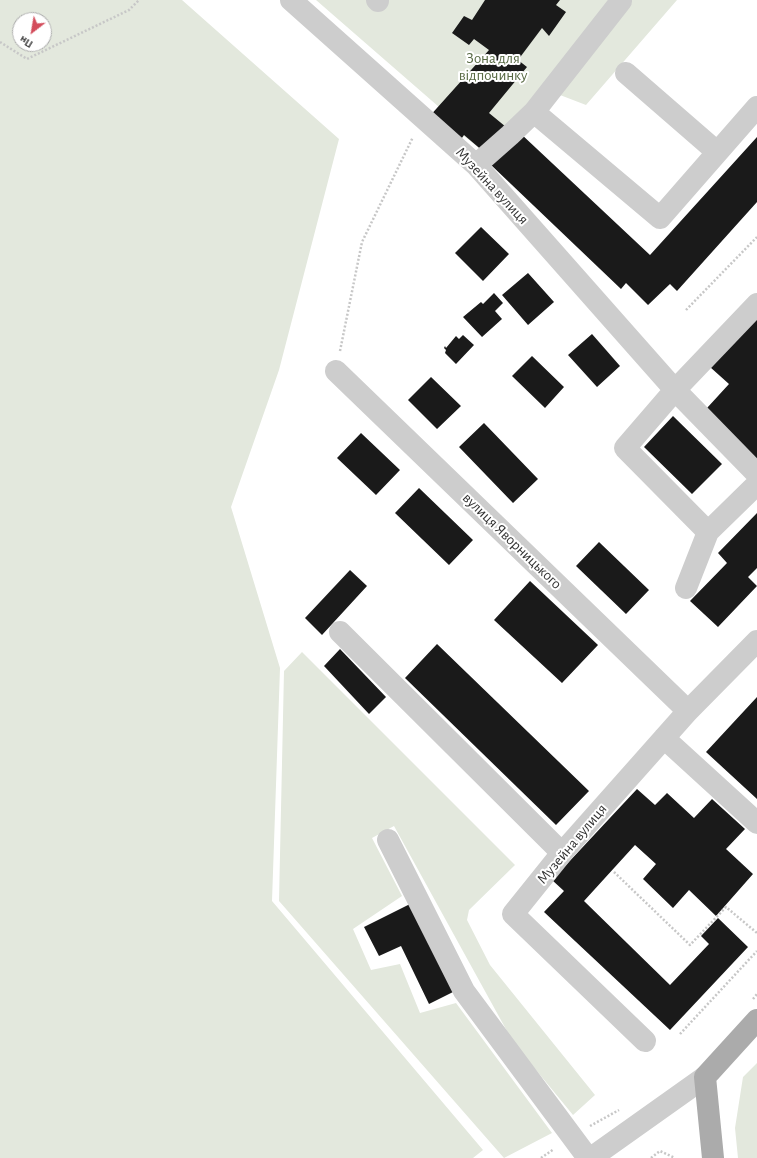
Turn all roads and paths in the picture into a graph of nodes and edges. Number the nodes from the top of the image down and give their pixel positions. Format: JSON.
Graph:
{"nodes":[{"id":1,"x":140,"y":0,"type":"edge"},
{"id":2,"x":291,"y":0,"type":"edge"},
{"id":3,"x":621,"y":1,"type":"dead end"},
{"id":4,"x":0,"y":42,"type":"edge"},
{"id":5,"x":626,"y":73,"type":"dead end"},
{"id":6,"x":757,"y":106,"type":"edge"},
{"id":7,"x":534,"y":112,"type":"junction"},
{"id":8,"x":423,"y":117,"type":"junction"},
{"id":9,"x":717,"y":152,"type":"junction"},
{"id":10,"x":476,"y":165,"type":"junction"},
{"id":11,"x":757,"y":238,"type":"edge"},
{"id":12,"x":757,"y":304,"type":"edge"},
{"id":13,"x":686,"y":310,"type":"dead end"},
{"id":14,"x":336,"y":371,"type":"joint"},
{"id":15,"x":675,"y":390,"type":"junction"},
{"id":16,"x":757,"y":474,"type":"edge"},
{"id":17,"x":757,"y":484,"type":"edge"},
{"id":18,"x":708,"y":532,"type":"junction"},
{"id":19,"x":686,"y":588,"type":"dead end"},
{"id":20,"x":340,"y":632,"type":"dead end"},
{"id":21,"x":757,"y":642,"type":"edge"},
{"id":22,"x":688,"y":711,"type":"junction"},
{"id":23,"x":664,"y":738,"type":"junction"},
{"id":24,"x":757,"y":823,"type":"edge"},
{"id":25,"x":388,"y":840,"type":"dead end"},
{"id":26,"x":562,"y":853,"type":"junction"},
{"id":27,"x":614,"y":872,"type":"dead end"},
{"id":28,"x":757,"y":933,"type":"edge"},
{"id":29,"x":757,"y":951,"type":"edge"},
{"id":30,"x":757,"y":1020,"type":"edge"},
{"id":31,"x":680,"y":1034,"type":"dead end"},
{"id":32,"x":645,"y":1041,"type":"dead end"},
{"id":33,"x":705,"y":1077,"type":"junction"},
{"id":34,"x":590,"y":1158,"type":"edge"},
{"id":35,"x":651,"y":1158,"type":"edge"},
{"id":36,"x":675,"y":1158,"type":"edge"},
{"id":37,"x":713,"y":1158,"type":"edge"}],
"edges":[{"from":1,"to":4,"type":"path"},
{"from":2,"to":8,"type":"street","name":"Музейна вулиця"},
{"from":3,"to":7,"type":"street"},
{"from":5,"to":9,"type":"street"},
{"from":6,"to":9,"type":"street"},
{"from":7,"to":9,"type":"street"},
{"from":7,"to":10,"type":"street"},
{"from":8,"to":10,"type":"street","name":"Музейна вулиця"},
{"from":8,"to":14,"type":"path"},
{"from":10,"to":15,"type":"street","name":"Музейна вулиця"},
{"from":11,"to":13,"type":"path"},
{"from":12,"to":15,"type":"street"},
{"from":14,"to":22,"type":"street","name":"вулиця Яворницького"},
{"from":15,"to":16,"type":"street","name":"Музейна вулиця"},
{"from":15,"to":18,"type":"street"},
{"from":17,"to":18,"type":"street"},
{"from":18,"to":19,"type":"street"},
{"from":20,"to":26,"type":"street"},
{"from":21,"to":22,"type":"street","name":"Музейна вулиця"},
{"from":22,"to":23,"type":"street","name":"Музейна вулиця"},
{"from":23,"to":24,"type":"street"},
{"from":23,"to":26,"type":"street","name":"Музейна вулиця"},
{"from":25,"to":34,"type":"street"},
{"from":26,"to":32,"type":"street","name":"Музейна вулиця"},
{"from":27,"to":28,"type":"path"},
{"from":29,"to":31,"type":"path"},
{"from":30,"to":33,"type":"main road"},
{"from":33,"to":34,"type":"street"},
{"from":33,"to":37,"type":"main road"},
{"from":35,"to":36,"type":"path"}]}
